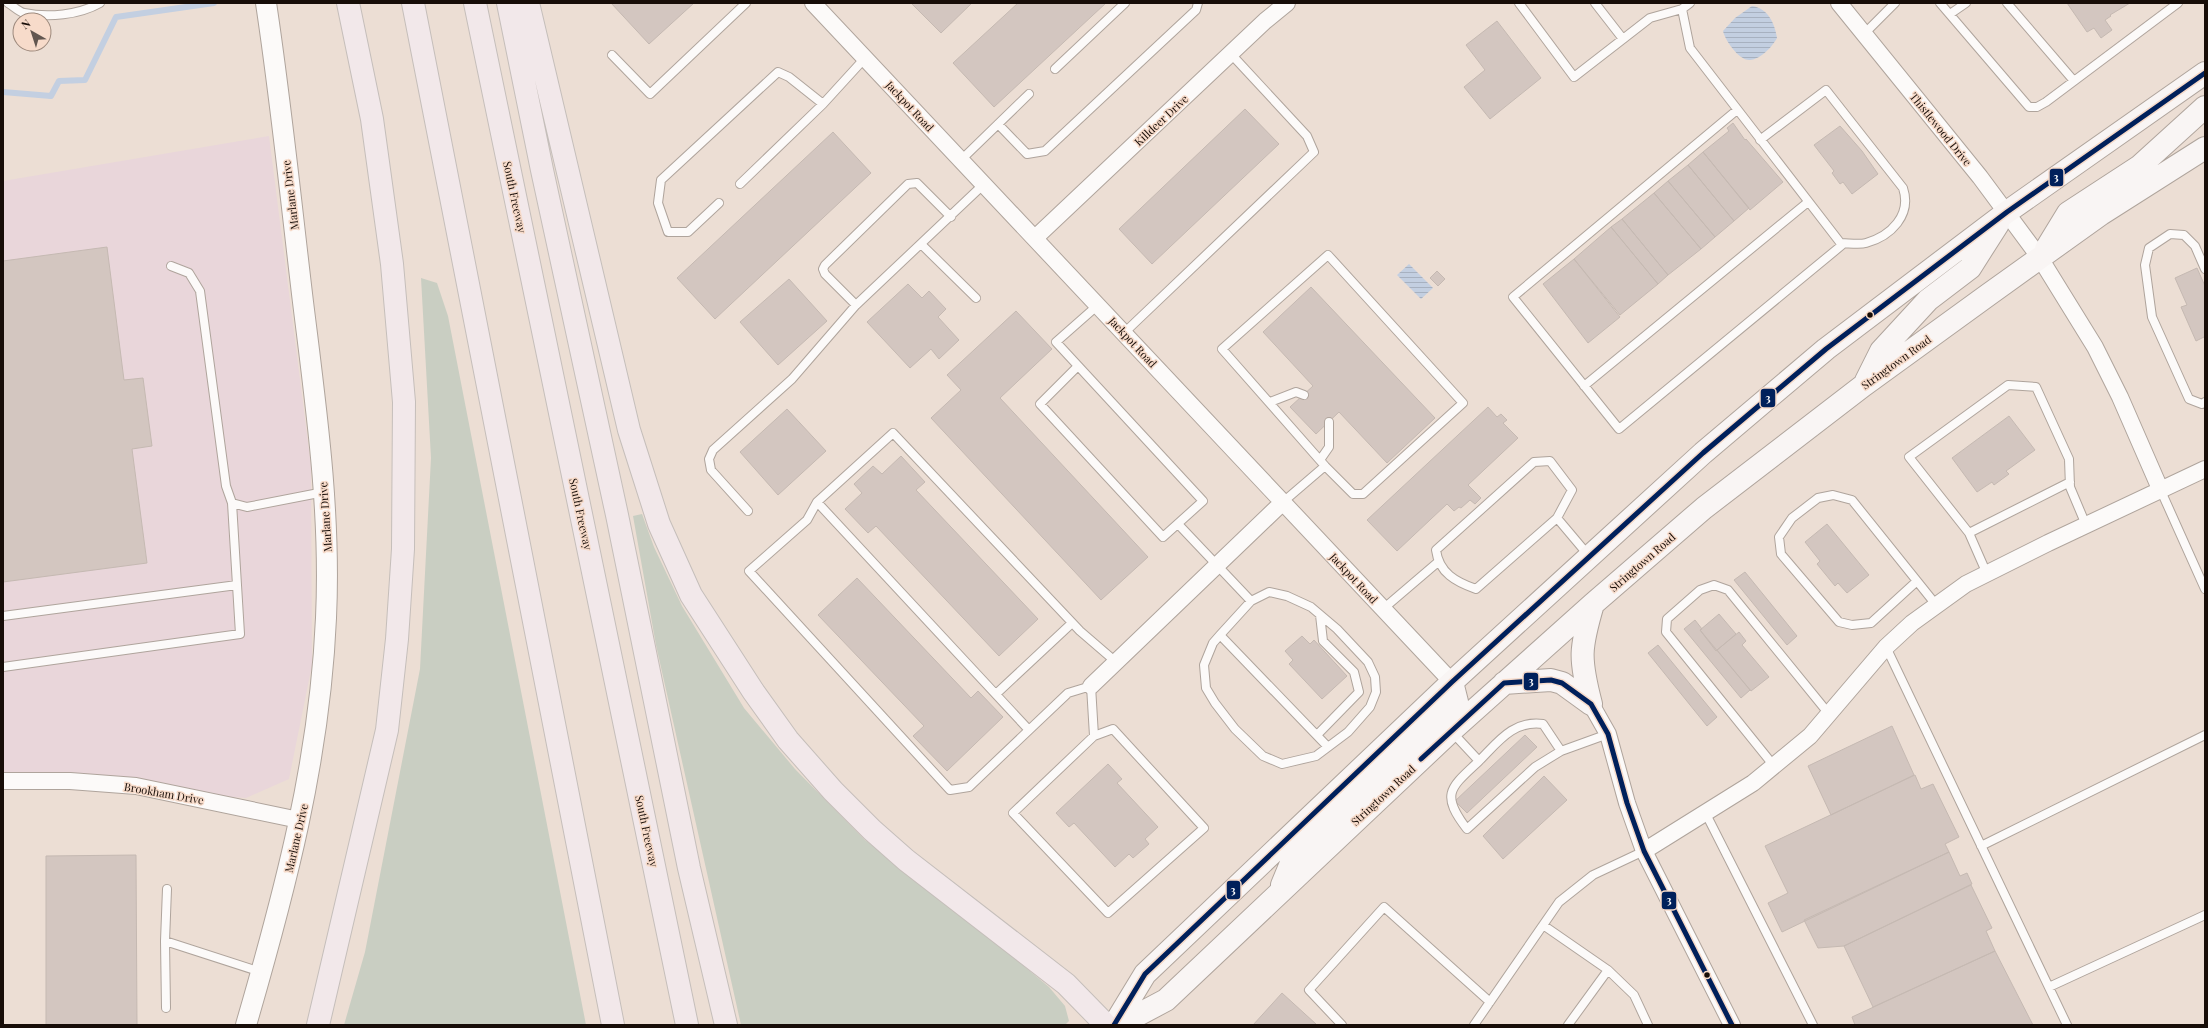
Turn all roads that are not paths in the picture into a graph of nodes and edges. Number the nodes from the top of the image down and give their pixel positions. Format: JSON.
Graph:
{"nodes":[{"id":1,"x":8,"y":3,"type":"edge"},
{"id":2,"x":100,"y":3,"type":"edge"},
{"id":3,"x":266,"y":3,"type":"edge"},
{"id":4,"x":348,"y":3,"type":"edge"},
{"id":5,"x":363,"y":3,"type":"edge"},
{"id":6,"x":413,"y":3,"type":"edge"},
{"id":7,"x":475,"y":3,"type":"edge"},
{"id":8,"x":508,"y":3,"type":"edge"},
{"id":9,"x":528,"y":3,"type":"edge"},
{"id":10,"x":746,"y":3,"type":"edge"},
{"id":11,"x":813,"y":3,"type":"edge"},
{"id":12,"x":1125,"y":3,"type":"edge"},
{"id":13,"x":1198,"y":3,"type":"edge"},
{"id":14,"x":1287,"y":3,"type":"edge"},
{"id":15,"x":1519,"y":3,"type":"edge"},
{"id":16,"x":1595,"y":3,"type":"edge"},
{"id":17,"x":1690,"y":3,"type":"edge"},
{"id":18,"x":1839,"y":3,"type":"edge"},
{"id":19,"x":1895,"y":3,"type":"edge"},
{"id":20,"x":1940,"y":3,"type":"edge"},
{"id":21,"x":1966,"y":3,"type":"edge"},
{"id":22,"x":2008,"y":3,"type":"edge"},
{"id":23,"x":2178,"y":3,"type":"edge"},
{"id":24,"x":1682,"y":9,"type":"junction"},
{"id":25,"x":1950,"y":14,"type":"junction"},
{"id":26,"x":1865,"y":33,"type":"junction"},
{"id":27,"x":1623,"y":40,"type":"junction"},
{"id":28,"x":1231,"y":54,"type":"junction"},
{"id":29,"x":612,"y":55,"type":"dead end"},
{"id":30,"x":864,"y":58,"type":"junction"},
{"id":31,"x":1054,"y":69,"type":"dead end"},
{"id":32,"x":2205,"y":73,"type":"edge"},
{"id":33,"x":2074,"y":81,"type":"junction"},
{"id":34,"x":1029,"y":94,"type":"dead end"},
{"id":35,"x":823,"y":104,"type":"junction"},
{"id":36,"x":2205,"y":107,"type":"edge"},
{"id":37,"x":1737,"y":110,"type":"junction"},
{"id":38,"x":372,"y":118,"type":"junction"},
{"id":39,"x":998,"y":124,"type":"junction"},
{"id":40,"x":1760,"y":140,"type":"junction"},
{"id":41,"x":2205,"y":148,"type":"edge"},
{"id":42,"x":961,"y":160,"type":"junction"},
{"id":43,"x":740,"y":184,"type":"dead end"},
{"id":44,"x":984,"y":184,"type":"junction"},
{"id":45,"x":1808,"y":202,"type":"junction"},
{"id":46,"x":719,"y":203,"type":"dead end"},
{"id":47,"x":2007,"y":212,"type":"junction"},
{"id":48,"x":951,"y":217,"type":"junction"},
{"id":49,"x":1035,"y":238,"type":"junction"},
{"id":50,"x":1841,"y":243,"type":"junction"},
{"id":51,"x":922,"y":244,"type":"junction"},
{"id":52,"x":2040,"y":258,"type":"junction"},
{"id":53,"x":171,"y":266,"type":"dead end"},
{"id":54,"x":2205,"y":269,"type":"edge"},
{"id":55,"x":976,"y":298,"type":"dead end"},
{"id":56,"x":856,"y":305,"type":"junction"},
{"id":57,"x":1098,"y":305,"type":"junction"},
{"id":58,"x":1124,"y":332,"type":"junction"},
{"id":59,"x":1078,"y":366,"type":"junction"},
{"id":60,"x":1864,"y":385,"type":"junction"},
{"id":61,"x":1584,"y":386,"type":"junction"},
{"id":62,"x":1304,"y":395,"type":"dead end"},
{"id":63,"x":1270,"y":402,"type":"junction"},
{"id":64,"x":2205,"y":402,"type":"edge"},
{"id":65,"x":1329,"y":422,"type":"dead end"},
{"id":66,"x":1323,"y":463,"type":"junction"},
{"id":67,"x":2205,"y":470,"type":"edge"},
{"id":68,"x":2070,"y":482,"type":"junction"},
{"id":69,"x":2161,"y":491,"type":"junction"},
{"id":70,"x":324,"y":492,"type":"junction"},
{"id":71,"x":817,"y":502,"type":"junction"},
{"id":72,"x":1283,"y":502,"type":"junction"},
{"id":73,"x":232,"y":503,"type":"junction"},
{"id":74,"x":748,"y":511,"type":"dead end"},
{"id":75,"x":1557,"y":518,"type":"junction"},
{"id":76,"x":1178,"y":524,"type":"junction"},
{"id":77,"x":2086,"y":525,"type":"junction"},
{"id":78,"x":1969,"y":533,"type":"junction"},
{"id":79,"x":1589,"y":557,"type":"junction"},
{"id":80,"x":1438,"y":562,"type":"junction"},
{"id":81,"x":1217,"y":565,"type":"junction"},
{"id":82,"x":1987,"y":574,"type":"junction"},
{"id":83,"x":1917,"y":581,"type":"junction"},
{"id":84,"x":237,"y":585,"type":"junction"},
{"id":85,"x":2205,"y":589,"type":"edge"},
{"id":86,"x":1251,"y":601,"type":"junction"},
{"id":87,"x":1593,"y":604,"type":"junction"},
{"id":88,"x":1937,"y":606,"type":"junction"},
{"id":89,"x":1383,"y":609,"type":"junction"},
{"id":90,"x":1320,"y":615,"type":"junction"},
{"id":91,"x":3,"y":616,"type":"edge"},
{"id":92,"x":1072,"y":623,"type":"junction"},
{"id":93,"x":1220,"y":635,"type":"junction"},
{"id":94,"x":1886,"y":647,"type":"junction"},
{"id":95,"x":1116,"y":662,"type":"junction"},
{"id":96,"x":3,"y":667,"type":"edge"},
{"id":97,"x":1452,"y":682,"type":"junction"},
{"id":98,"x":1504,"y":683,"type":"junction"},
{"id":99,"x":1091,"y":686,"type":"junction"},
{"id":100,"x":996,"y":694,"type":"junction"},
{"id":101,"x":1591,"y":704,"type":"junction"},
{"id":102,"x":1829,"y":714,"type":"junction"},
{"id":103,"x":1028,"y":729,"type":"junction"},
{"id":104,"x":1451,"y":731,"type":"junction"},
{"id":105,"x":1608,"y":734,"type":"junction"},
{"id":106,"x":1317,"y":735,"type":"junction"},
{"id":107,"x":2205,"y":735,"type":"edge"},
{"id":108,"x":1094,"y":736,"type":"junction"},
{"id":109,"x":1328,"y":747,"type":"junction"},
{"id":110,"x":1561,"y":751,"type":"junction"},
{"id":111,"x":1479,"y":760,"type":"junction"},
{"id":112,"x":1774,"y":766,"type":"junction"},
{"id":113,"x":3,"y":781,"type":"edge"},
{"id":114,"x":1706,"y":814,"type":"junction"},
{"id":115,"x":299,"y":820,"type":"junction"},
{"id":116,"x":1981,"y":846,"type":"junction"},
{"id":117,"x":1644,"y":851,"type":"junction"},
{"id":118,"x":167,"y":888,"type":"dead end"},
{"id":119,"x":1279,"y":893,"type":"junction"},
{"id":120,"x":2205,"y":915,"type":"edge"},
{"id":121,"x":1543,"y":925,"type":"junction"},
{"id":122,"x":166,"y":942,"type":"junction"},
{"id":123,"x":1608,"y":970,"type":"junction"},
{"id":124,"x":261,"y":972,"type":"junction"},
{"id":125,"x":2049,"y":987,"type":"junction"},
{"id":126,"x":1490,"y":1002,"type":"junction"},
{"id":127,"x":166,"y":1008,"type":"dead end"},
{"id":128,"x":246,"y":1025,"type":"edge"},
{"id":129,"x":318,"y":1025,"type":"edge"},
{"id":130,"x":613,"y":1025,"type":"edge"},
{"id":131,"x":687,"y":1025,"type":"edge"},
{"id":132,"x":726,"y":1025,"type":"edge"},
{"id":133,"x":1106,"y":1025,"type":"edge"},
{"id":134,"x":1114,"y":1025,"type":"edge"},
{"id":135,"x":1119,"y":1025,"type":"edge"},
{"id":136,"x":1342,"y":1025,"type":"edge"},
{"id":137,"x":1474,"y":1025,"type":"edge"},
{"id":138,"x":1568,"y":1025,"type":"edge"},
{"id":139,"x":1648,"y":1025,"type":"edge"},
{"id":140,"x":1732,"y":1025,"type":"edge"},
{"id":141,"x":1812,"y":1025,"type":"edge"},
{"id":142,"x":2067,"y":1025,"type":"edge"}],
"edges":[{"from":1,"to":2,"type":"lane"},
{"from":3,"to":70,"type":"street","name":"Marlane Drive"},
{"from":4,"to":38,"type":"highway"},
{"from":5,"to":38,"type":"highway"},
{"from":6,"to":130,"type":"highway"},
{"from":7,"to":131,"type":"highway","name":"South Freeway"},
{"from":8,"to":132,"type":"highway"},
{"from":9,"to":133,"type":"highway"},
{"from":10,"to":29,"type":"lane"},
{"from":11,"to":30,"type":"street","name":"Jackpot Road"},
{"from":12,"to":31,"type":"lane"},
{"from":13,"to":39,"type":"lane"},
{"from":14,"to":28,"type":"street","name":"Killdeer Drive"},
{"from":15,"to":27,"type":"lane"},
{"from":16,"to":27,"type":"lane"},
{"from":17,"to":24,"type":"lane"},
{"from":18,"to":26,"type":"street","name":"Thistlewood Drive"},
{"from":19,"to":26,"type":"lane"},
{"from":20,"to":25,"type":"lane"},
{"from":21,"to":25,"type":"lane"},
{"from":22,"to":33,"type":"lane"},
{"from":23,"to":33,"type":"lane"},
{"from":24,"to":27,"type":"lane"},
{"from":24,"to":37,"type":"lane"},
{"from":25,"to":33,"type":"lane"},
{"from":26,"to":47,"type":"street","name":"Thistlewood Drive"},
{"from":28,"to":49,"type":"street","name":"Killdeer Drive"},
{"from":28,"to":58,"type":"lane"},
{"from":30,"to":35,"type":"lane"},
{"from":30,"to":42,"type":"street","name":"Jackpot Road"},
{"from":32,"to":47,"type":"main road"},
{"from":34,"to":39,"type":"lane"},
{"from":35,"to":43,"type":"lane"},
{"from":35,"to":46,"type":"lane"},
{"from":36,"to":52,"type":"main road"},
{"from":37,"to":40,"type":"lane"},
{"from":37,"to":61,"type":"lane"},
{"from":38,"to":129,"type":"highway"},
{"from":39,"to":42,"type":"lane"},
{"from":40,"to":45,"type":"lane"},
{"from":40,"to":50,"type":"lane"},
{"from":41,"to":52,"type":"main road","name":"Stringtown Road"},
{"from":42,"to":44,"type":"street","name":"Jackpot Road"},
{"from":44,"to":48,"type":"lane"},
{"from":44,"to":49,"type":"street","name":"Jackpot Road"},
{"from":45,"to":50,"type":"lane"},
{"from":45,"to":61,"type":"lane"},
{"from":47,"to":52,"type":"street","name":"Thistlewood Drive"},
{"from":47,"to":60,"type":"main road"},
{"from":47,"to":79,"type":"main road"},
{"from":48,"to":51,"type":"lane"},
{"from":48,"to":56,"type":"lane"},
{"from":49,"to":57,"type":"street","name":"Jackpot Road"},
{"from":50,"to":61,"type":"lane"},
{"from":51,"to":55,"type":"lane"},
{"from":51,"to":56,"type":"lane"},
{"from":52,"to":60,"type":"main road","name":"Stringtown Road"},
{"from":52,"to":69,"type":"street","name":"Thistlewood Drive"},
{"from":53,"to":73,"type":"lane"},
{"from":54,"to":64,"type":"lane"},
{"from":56,"to":74,"type":"lane"},
{"from":57,"to":58,"type":"street","name":"Jackpot Road"},
{"from":57,"to":59,"type":"lane"},
{"from":58,"to":72,"type":"street","name":"Jackpot Road"},
{"from":59,"to":76,"type":"lane"},
{"from":59,"to":76,"type":"lane"},
{"from":60,"to":87,"type":"main road","name":"Stringtown Road"},
{"from":62,"to":63,"type":"lane"},
{"from":63,"to":66,"type":"lane"},
{"from":63,"to":66,"type":"lane"},
{"from":65,"to":66,"type":"lane"},
{"from":66,"to":72,"type":"lane"},
{"from":67,"to":69,"type":"street"},
{"from":68,"to":77,"type":"lane"},
{"from":68,"to":78,"type":"lane"},
{"from":68,"to":78,"type":"lane"},
{"from":69,"to":77,"type":"street"},
{"from":69,"to":85,"type":"lane"},
{"from":70,"to":73,"type":"lane"},
{"from":70,"to":115,"type":"street","name":"Marlane Drive"},
{"from":71,"to":92,"type":"lane"},
{"from":71,"to":100,"type":"lane"},
{"from":71,"to":103,"type":"lane"},
{"from":72,"to":81,"type":"street"},
{"from":72,"to":89,"type":"street","name":"Jackpot Road"},
{"from":73,"to":84,"type":"lane"},
{"from":75,"to":79,"type":"lane"},
{"from":75,"to":80,"type":"lane"},
{"from":75,"to":80,"type":"lane"},
{"from":76,"to":81,"type":"lane"},
{"from":77,"to":82,"type":"street"},
{"from":78,"to":82,"type":"lane"},
{"from":79,"to":97,"type":"main road"},
{"from":80,"to":89,"type":"lane"},
{"from":81,"to":86,"type":"lane"},
{"from":81,"to":95,"type":"street"},
{"from":82,"to":88,"type":"street"},
{"from":83,"to":83,"type":"lane"},
{"from":83,"to":88,"type":"lane"},
{"from":84,"to":91,"type":"lane"},
{"from":84,"to":96,"type":"lane"},
{"from":86,"to":90,"type":"lane"},
{"from":86,"to":93,"type":"lane"},
{"from":87,"to":98,"type":"main road","name":"Stringtown Road"},
{"from":87,"to":101,"type":"main road"},
{"from":88,"to":94,"type":"street"},
{"from":89,"to":97,"type":"street","name":"Jackpot Road"},
{"from":90,"to":106,"type":"lane"},
{"from":90,"to":109,"type":"lane"},
{"from":92,"to":95,"type":"lane"},
{"from":92,"to":100,"type":"lane"},
{"from":93,"to":106,"type":"lane"},
{"from":93,"to":109,"type":"lane"},
{"from":94,"to":102,"type":"street"},
{"from":94,"to":116,"type":"lane"},
{"from":95,"to":99,"type":"street"},
{"from":97,"to":119,"type":"main road"},
{"from":97,"to":134,"type":"main road"},
{"from":98,"to":101,"type":"main road"},
{"from":98,"to":104,"type":"main road","name":"Stringtown Road"},
{"from":99,"to":103,"type":"lane"},
{"from":99,"to":108,"type":"lane"},
{"from":100,"to":103,"type":"lane"},
{"from":101,"to":105,"type":"street"},
{"from":102,"to":112,"type":"street"},
{"from":102,"to":112,"type":"lane"},
{"from":104,"to":111,"type":"lane"},
{"from":104,"to":119,"type":"main road","name":"Stringtown Road"},
{"from":105,"to":110,"type":"lane"},
{"from":105,"to":117,"type":"street"},
{"from":106,"to":109,"type":"lane"},
{"from":107,"to":116,"type":"lane"},
{"from":108,"to":108,"type":"lane"},
{"from":110,"to":111,"type":"lane"},
{"from":110,"to":111,"type":"lane"},
{"from":112,"to":114,"type":"street"},
{"from":113,"to":115,"type":"street","name":"Brookham Drive"},
{"from":114,"to":117,"type":"street"},
{"from":114,"to":141,"type":"lane"},
{"from":115,"to":124,"type":"street","name":"Marlane Drive"},
{"from":116,"to":125,"type":"lane"},
{"from":117,"to":121,"type":"lane"},
{"from":117,"to":140,"type":"street"},
{"from":118,"to":122,"type":"lane"},
{"from":119,"to":135,"type":"main road","name":"Stringtown Road"},
{"from":120,"to":125,"type":"lane"},
{"from":121,"to":123,"type":"lane"},
{"from":121,"to":126,"type":"lane"},
{"from":122,"to":124,"type":"lane"},
{"from":122,"to":127,"type":"lane"},
{"from":123,"to":138,"type":"lane"},
{"from":123,"to":139,"type":"lane"},
{"from":124,"to":128,"type":"street","name":"Marlane Drive"},
{"from":125,"to":142,"type":"lane"},
{"from":126,"to":136,"type":"lane"},
{"from":126,"to":137,"type":"lane"}]}
